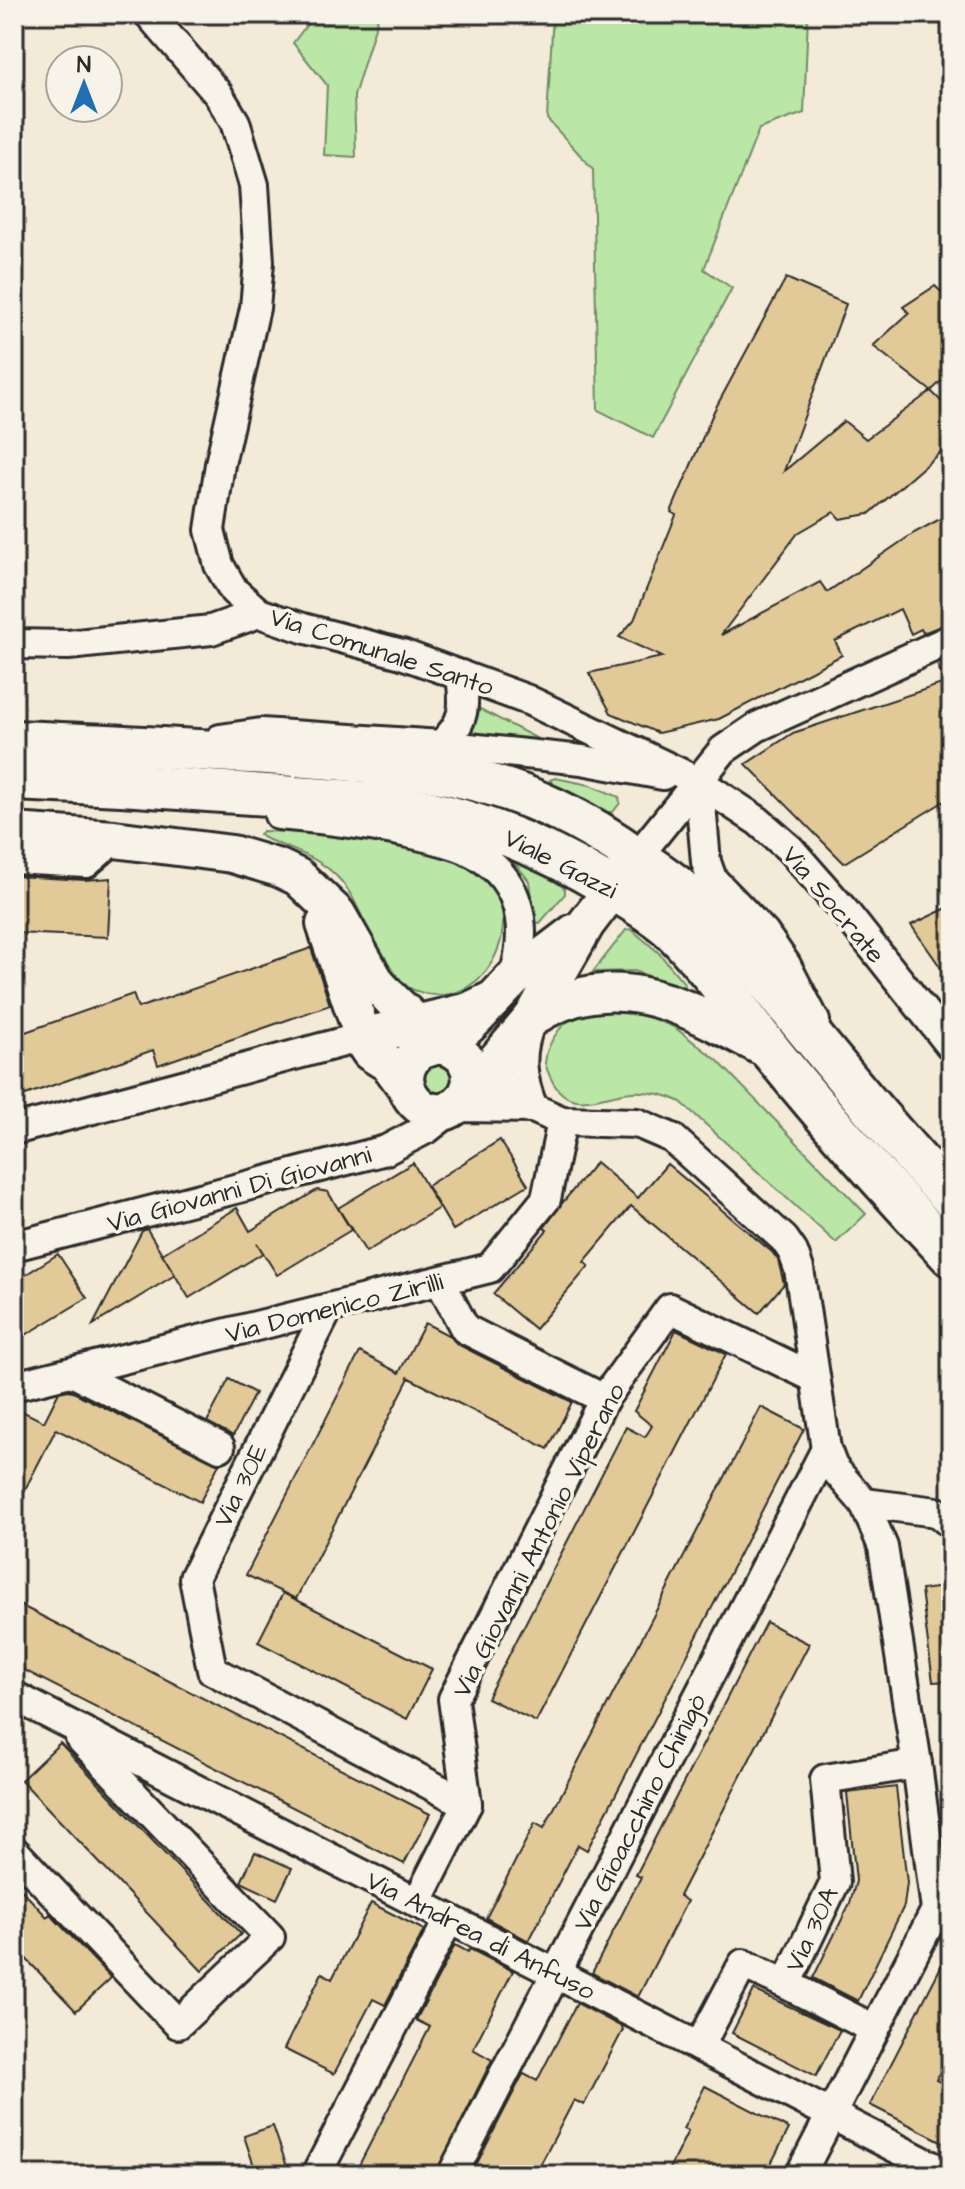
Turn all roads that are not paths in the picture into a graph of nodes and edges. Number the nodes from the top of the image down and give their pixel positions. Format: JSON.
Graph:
{"nodes":[{"id":1,"x":149,"y":14,"type":"edge"},
{"id":2,"x":259,"y":613,"type":"junction"},
{"id":3,"x":951,"y":639,"type":"edge"},
{"id":4,"x":14,"y":644,"type":"edge"},
{"id":5,"x":461,"y":675,"type":"junction"},
{"id":6,"x":14,"y":741,"type":"edge"},
{"id":7,"x":441,"y":745,"type":"junction"},
{"id":8,"x":165,"y":747,"type":"junction"},
{"id":9,"x":14,"y":780,"type":"edge"},
{"id":10,"x":699,"y":782,"type":"junction"},
{"id":11,"x":121,"y":785,"type":"junction"},
{"id":12,"x":14,"y":832,"type":"edge"},
{"id":13,"x":114,"y":839,"type":"junction"},
{"id":14,"x":637,"y":857,"type":"junction"},
{"id":15,"x":14,"y":859,"type":"edge"},
{"id":16,"x":312,"y":888,"type":"junction"},
{"id":17,"x":612,"y":889,"type":"junction"},
{"id":18,"x":586,"y":924,"type":"junction"},
{"id":19,"x":503,"y":989,"type":"junction"},
{"id":20,"x":533,"y":1017,"type":"junction"},
{"id":21,"x":362,"y":1037,"type":"junction"},
{"id":22,"x":951,"y":1046,"type":"edge"},
{"id":23,"x":772,"y":1052,"type":"junction"},
{"id":24,"x":454,"y":1067,"type":"junction"},
{"id":25,"x":840,"y":1070,"type":"junction"},
{"id":26,"x":406,"y":1087,"type":"junction"},
{"id":27,"x":533,"y":1108,"type":"junction"},
{"id":28,"x":562,"y":1121,"type":"junction"},
{"id":29,"x":14,"y":1130,"type":"edge"},
{"id":30,"x":951,"y":1197,"type":"edge"},
{"id":31,"x":14,"y":1246,"type":"edge"},
{"id":32,"x":951,"y":1256,"type":"edge"},
{"id":33,"x":440,"y":1281,"type":"junction"},
{"id":34,"x":328,"y":1309,"type":"junction"},
{"id":35,"x":72,"y":1372,"type":"junction"},
{"id":36,"x":815,"y":1378,"type":"junction"},
{"id":37,"x":14,"y":1386,"type":"edge"},
{"id":38,"x":604,"y":1399,"type":"junction"},
{"id":39,"x":220,"y":1447,"type":"dead end"},
{"id":40,"x":826,"y":1449,"type":"junction"},
{"id":41,"x":864,"y":1503,"type":"junction"},
{"id":42,"x":951,"y":1524,"type":"edge"},
{"id":43,"x":14,"y":1696,"type":"edge"},
{"id":44,"x":66,"y":1723,"type":"junction"},
{"id":45,"x":917,"y":1764,"type":"junction"},
{"id":46,"x":467,"y":1804,"type":"junction"},
{"id":47,"x":14,"y":1851,"type":"edge"},
{"id":48,"x":417,"y":1903,"type":"junction"},
{"id":49,"x":943,"y":1914,"type":"edge"},
{"id":50,"x":449,"y":1919,"type":"junction"},
{"id":51,"x":556,"y":1973,"type":"junction"},
{"id":52,"x":786,"y":1984,"type":"junction"},
{"id":53,"x":874,"y":2029,"type":"junction"},
{"id":54,"x":699,"y":2047,"type":"junction"},
{"id":55,"x":831,"y":2115,"type":"junction"},
{"id":56,"x":316,"y":2175,"type":"edge"},
{"id":57,"x":452,"y":2175,"type":"edge"},
{"id":58,"x":800,"y":2175,"type":"edge"},
{"id":59,"x":949,"y":2175,"type":"edge"}],
"edges":[{"from":1,"to":2,"type":"street","name":"Via Comunale Santo"},
{"from":2,"to":4,"type":"street"},
{"from":2,"to":5,"type":"street","name":"Via Comunale Santo"},
{"from":3,"to":10,"type":"street"},
{"from":5,"to":7,"type":"street"},
{"from":5,"to":10,"type":"street","name":"Via Comunale Santo"},
{"from":6,"to":8,"type":"main road","name":"Viale Gazzi"},
{"from":7,"to":8,"type":"street"},
{"from":7,"to":10,"type":"street"},
{"from":8,"to":14,"type":"main road","name":"Viale Gazzi"},
{"from":9,"to":11,"type":"main road","name":"Viale Gazzi"},
{"from":10,"to":14,"type":"street"},
{"from":10,"to":22,"type":"street","name":"Via Socrate"},
{"from":10,"to":25,"type":"street"},
{"from":11,"to":17,"type":"main road","name":"Viale Gazzi"},
{"from":11,"to":19,"type":"street"},
{"from":12,"to":13,"type":"street"},
{"from":13,"to":15,"type":"street"},
{"from":13,"to":16,"type":"street"},
{"from":14,"to":17,"type":"street"},
{"from":14,"to":25,"type":"main road","name":"Viale Gazzi"},
{"from":16,"to":21,"type":"street"},
{"from":16,"to":24,"type":"street"},
{"from":17,"to":18,"type":"street"},
{"from":17,"to":23,"type":"main road","name":"Viale Gazzi"},
{"from":18,"to":19,"type":"street"},
{"from":18,"to":20,"type":"street"},
{"from":19,"to":24,"type":"street"},
{"from":20,"to":23,"type":"street"},
{"from":20,"to":24,"type":"street"},
{"from":20,"to":27,"type":"street"},
{"from":21,"to":24,"type":"street"},
{"from":21,"to":26,"type":"street"},
{"from":21,"to":29,"type":"street"},
{"from":23,"to":32,"type":"main road","name":"Viale Gazzi"},
{"from":24,"to":26,"type":"street"},
{"from":24,"to":26,"type":"street"},
{"from":24,"to":27,"type":"street"},
{"from":24,"to":27,"type":"street"},
{"from":24,"to":31,"type":"street","name":"Via Giovanni Di Giovanni"},
{"from":25,"to":30,"type":"main road","name":"Viale Gazzi"},
{"from":27,"to":28,"type":"street"},
{"from":28,"to":33,"type":"street","name":"Via Domenico Zirilli"},
{"from":28,"to":36,"type":"street"},
{"from":33,"to":34,"type":"street","name":"Via Domenico Zirilli"},
{"from":33,"to":38,"type":"street"},
{"from":34,"to":35,"type":"street","name":"Via Domenico Zirilli"},
{"from":34,"to":46,"type":"street","name":"Via 30E"},
{"from":35,"to":37,"type":"street","name":"Via Domenico Zirilli"},
{"from":35,"to":39,"type":"street"},
{"from":36,"to":38,"type":"street","name":"Via Giovanni Antonio Viperano"},
{"from":36,"to":40,"type":"street"},
{"from":38,"to":46,"type":"street","name":"Via Giovanni Antonio Viperano"},
{"from":40,"to":41,"type":"street"},
{"from":40,"to":51,"type":"street","name":"Via Gioacchino Chinigò"},
{"from":41,"to":42,"type":"street"},
{"from":41,"to":45,"type":"street"},
{"from":43,"to":44,"type":"street","name":"Via Andrea di Anfuso"},
{"from":44,"to":47,"type":"street"},
{"from":44,"to":48,"type":"street","name":"Via Andrea di Anfuso"},
{"from":45,"to":49,"type":"street"},
{"from":45,"to":52,"type":"street","name":"Via 30A"},
{"from":46,"to":48,"type":"street"},
{"from":48,"to":50,"type":"street","name":"Via Andrea di Anfuso"},
{"from":49,"to":53,"type":"street"},
{"from":50,"to":51,"type":"street","name":"Via Andrea di Anfuso"},
{"from":50,"to":56,"type":"street"},
{"from":51,"to":54,"type":"street","name":"Via Andrea di Anfuso"},
{"from":51,"to":57,"type":"street","name":"Via Gioacchino Chinigò"},
{"from":52,"to":53,"type":"street"},
{"from":52,"to":54,"type":"street","name":"Via 30A"},
{"from":53,"to":55,"type":"street"},
{"from":54,"to":55,"type":"street","name":"Via Andrea di Anfuso"},
{"from":55,"to":58,"type":"street"},
{"from":55,"to":59,"type":"street","name":"Via Andrea di Anfuso"}]}
